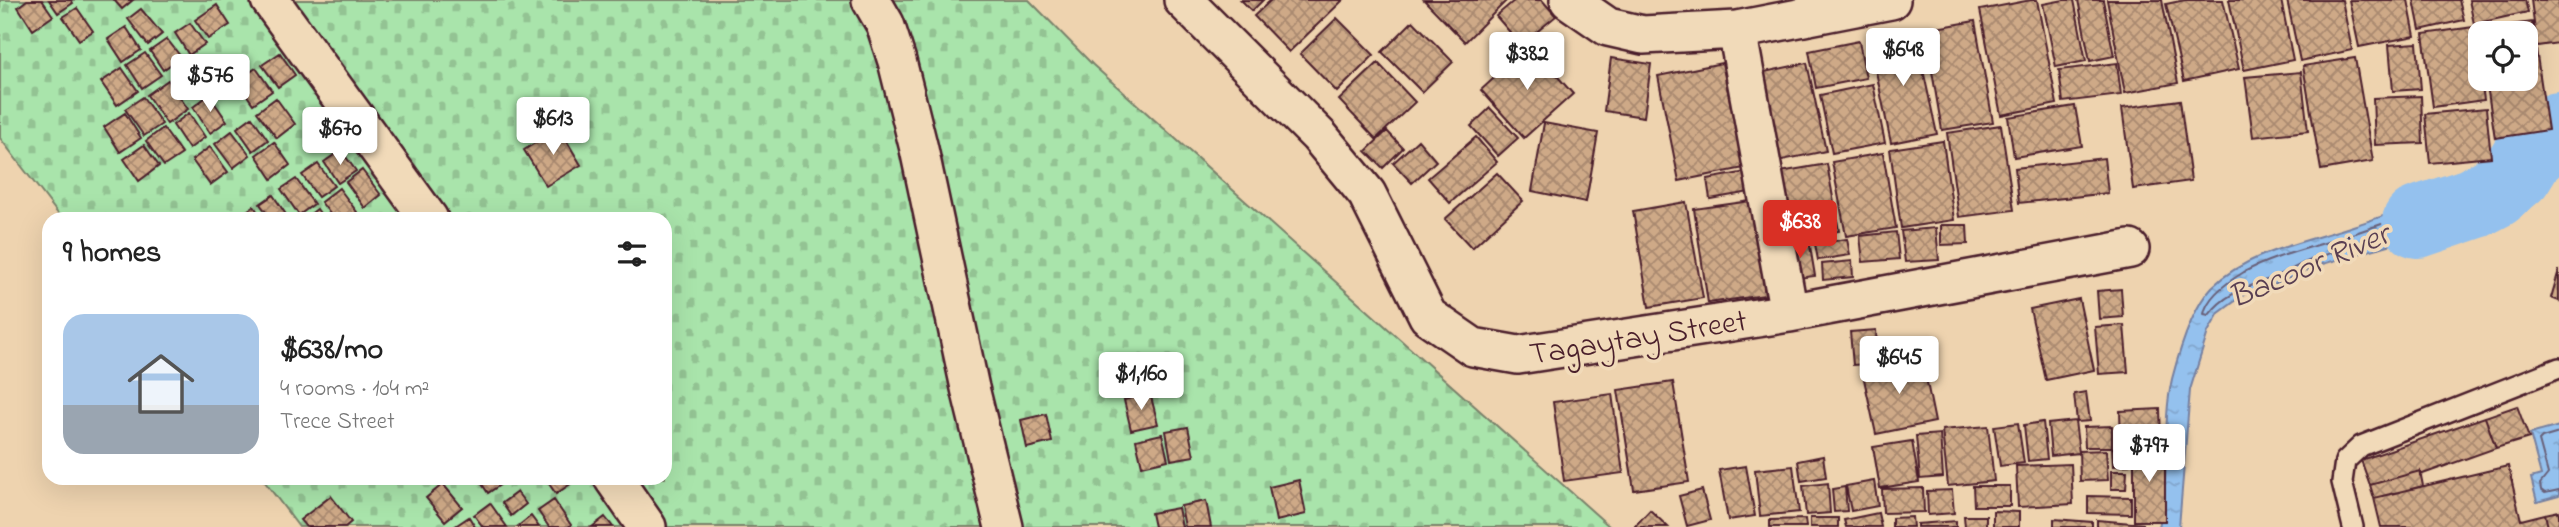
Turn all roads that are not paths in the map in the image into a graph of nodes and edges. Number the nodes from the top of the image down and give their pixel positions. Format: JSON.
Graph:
{"nodes":[{"id":1,"x":270,"y":0,"type":"edge"},
{"id":2,"x":871,"y":0,"type":"edge"},
{"id":3,"x":1183,"y":0,"type":"edge"},
{"id":4,"x":1569,"y":0,"type":"edge"},
{"id":5,"x":1891,"y":0,"type":"edge"},
{"id":6,"x":1737,"y":30,"type":"junction"},
{"id":7,"x":424,"y":212,"type":"edge"},
{"id":8,"x":2130,"y":249,"type":"dead end"},
{"id":9,"x":1789,"y":313,"type":"junction"},
{"id":10,"x":2559,"y":368,"type":"edge"},
{"id":11,"x":618,"y":485,"type":"edge"},
{"id":12,"x":647,"y":527,"type":"edge"},
{"id":13,"x":1004,"y":527,"type":"edge"},
{"id":14,"x":2353,"y":527,"type":"edge"}],
"edges":[{"from":1,"to":7,"type":"street"},
{"from":2,"to":13,"type":"street"},
{"from":3,"to":9,"type":"street","name":"Tagaytay Street"},
{"from":4,"to":6,"type":"street"},
{"from":5,"to":6,"type":"street"},
{"from":6,"to":9,"type":"street"},
{"from":8,"to":9,"type":"street","name":"Tagaytay Street"},
{"from":10,"to":14,"type":"lane"},
{"from":11,"to":12,"type":"street"}]}
